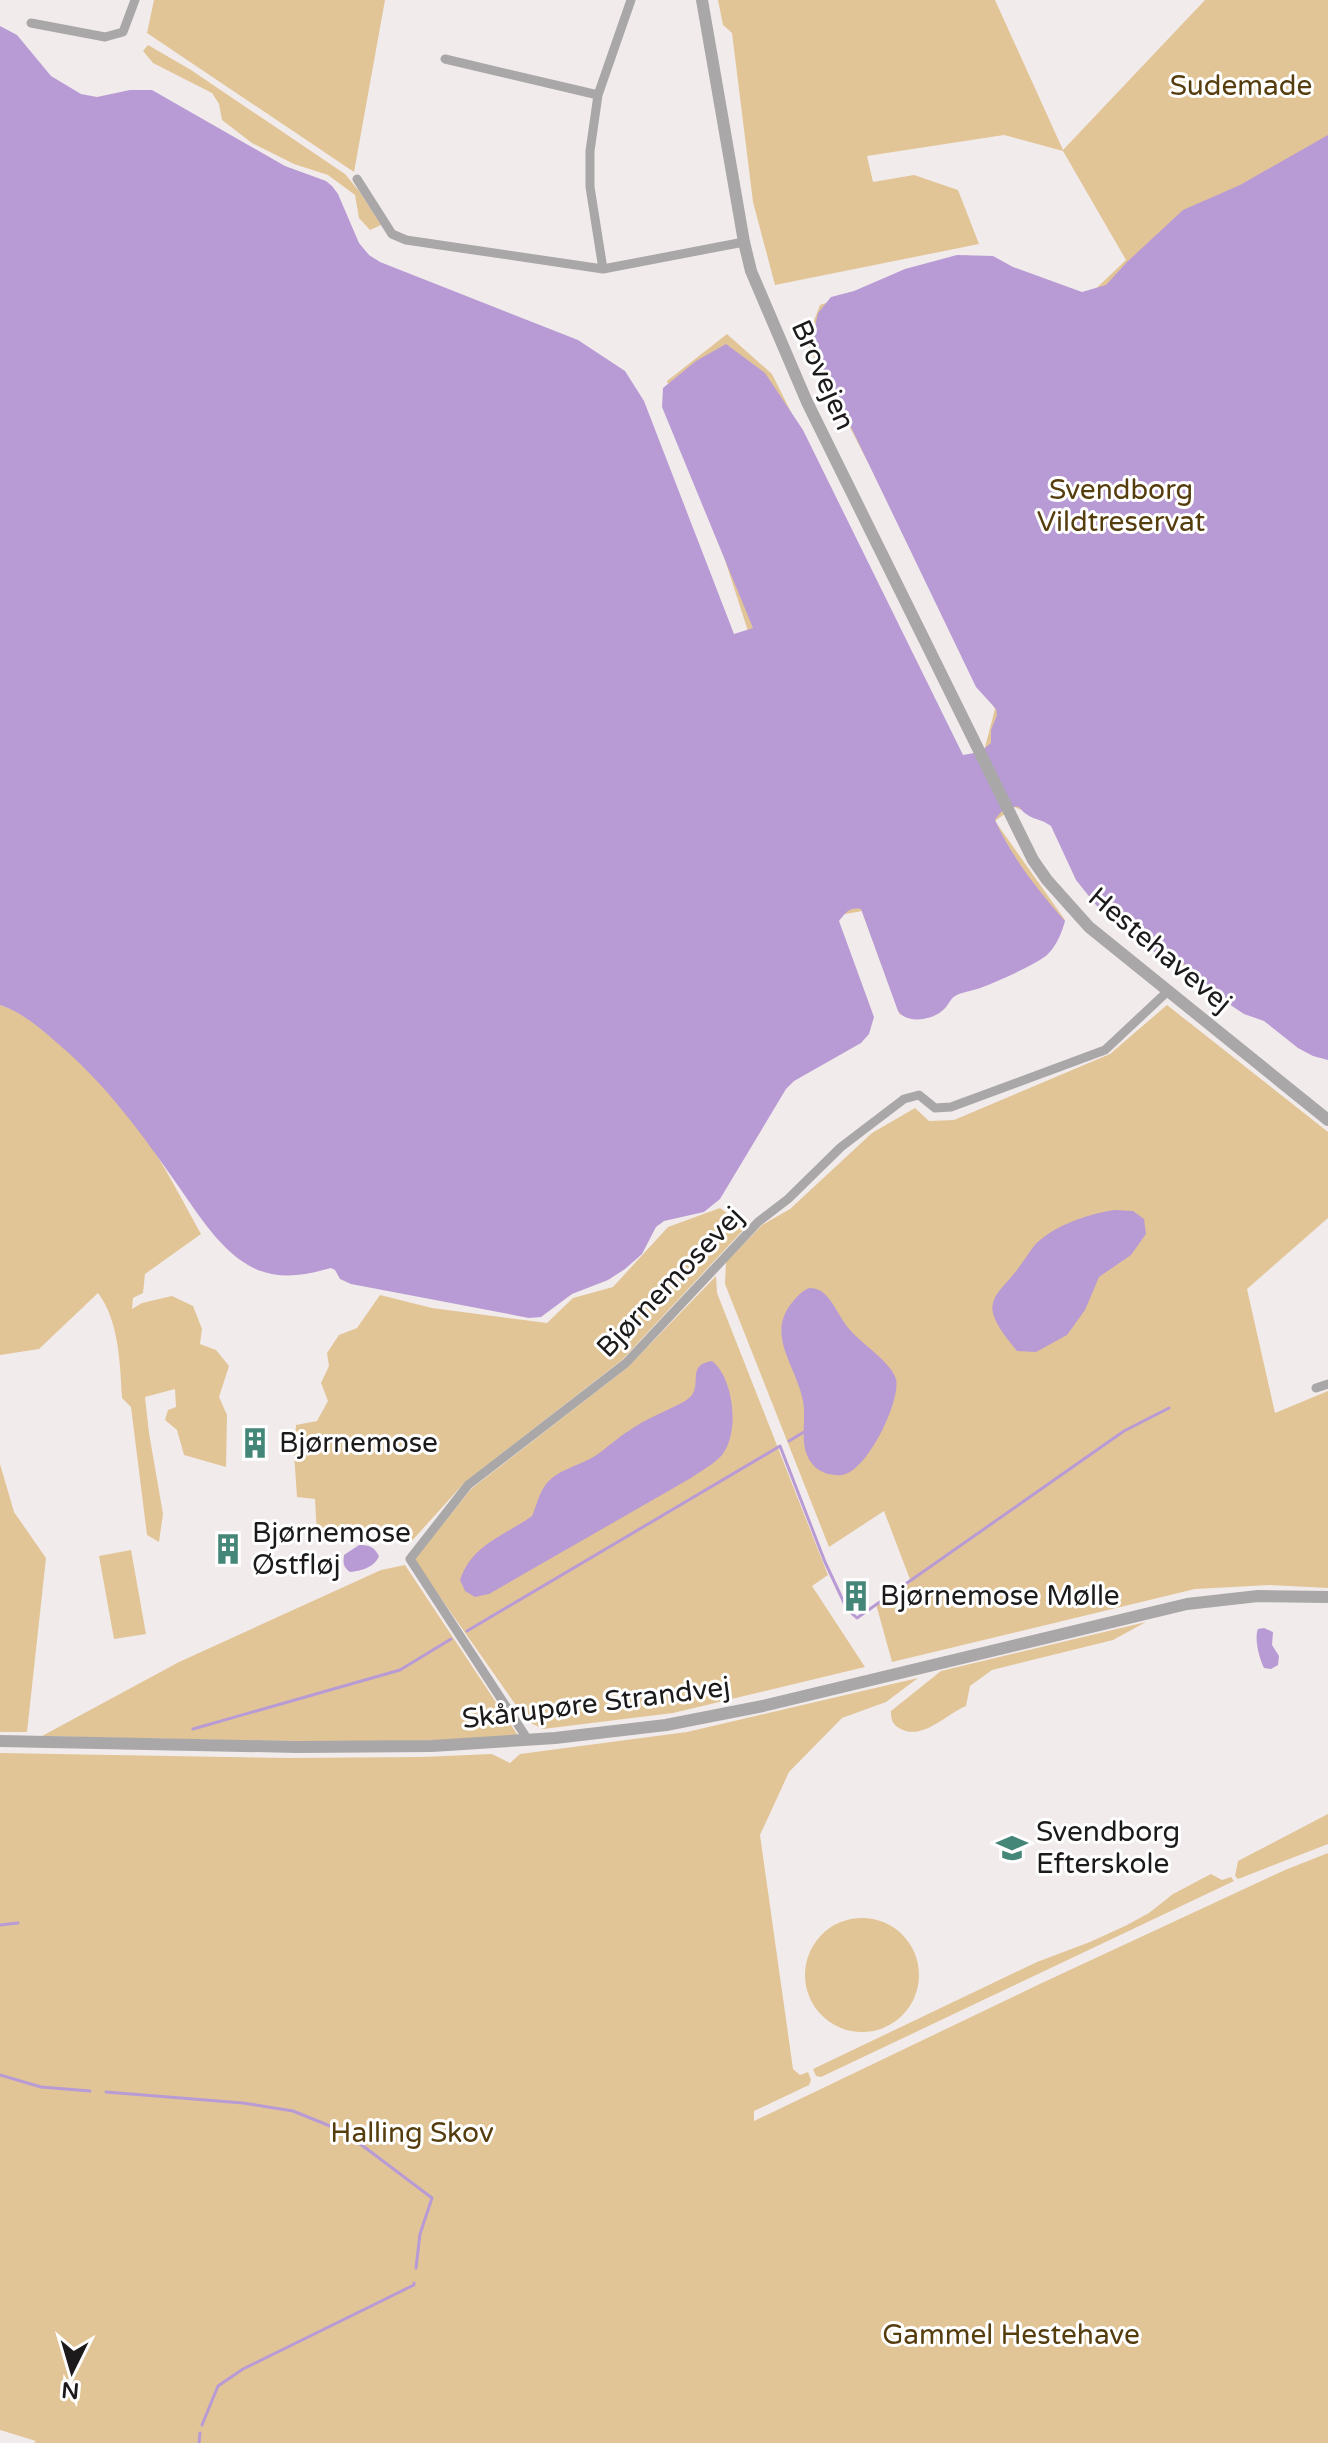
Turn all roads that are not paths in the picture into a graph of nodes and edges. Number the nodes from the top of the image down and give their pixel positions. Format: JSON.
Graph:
{"nodes":[{"id":1,"x":135,"y":0,"type":"edge"},
{"id":2,"x":631,"y":0,"type":"edge"},
{"id":3,"x":702,"y":0,"type":"edge"},
{"id":4,"x":31,"y":23,"type":"dead end"},
{"id":5,"x":445,"y":59,"type":"dead end"},
{"id":6,"x":598,"y":95,"type":"junction"},
{"id":7,"x":357,"y":179,"type":"dead end"},
{"id":8,"x":744,"y":242,"type":"junction"},
{"id":9,"x":603,"y":269,"type":"junction"},
{"id":10,"x":974,"y":744,"type":"joint"},
{"id":11,"x":1168,"y":991,"type":"junction"},
{"id":12,"x":1328,"y":1120,"type":"edge"},
{"id":13,"x":1328,"y":1384,"type":"edge"},
{"id":14,"x":1316,"y":1388,"type":"dead end"},
{"id":15,"x":1328,"y":1597,"type":"edge"},
{"id":16,"x":528,"y":1740,"type":"junction"},
{"id":17,"x":0,"y":1741,"type":"edge"}],
"edges":[{"from":1,"to":4,"type":"street"},
{"from":2,"to":6,"type":"street"},
{"from":3,"to":8,"type":"street","name":"Brovejen"},
{"from":5,"to":6,"type":"street"},
{"from":6,"to":9,"type":"street"},
{"from":7,"to":9,"type":"street"},
{"from":8,"to":9,"type":"street"},
{"from":8,"to":10,"type":"street","name":"Brovejen"},
{"from":10,"to":11,"type":"street","name":"Hestehavevej"},
{"from":11,"to":12,"type":"street","name":"Hestehavevej"},
{"from":11,"to":16,"type":"street","name":"Bjørnemosevej"},
{"from":13,"to":14,"type":"street"},
{"from":15,"to":16,"type":"street","name":"Skårupøre Strandvej"},
{"from":16,"to":17,"type":"street","name":"Skårupøre Strandvej"}]}
